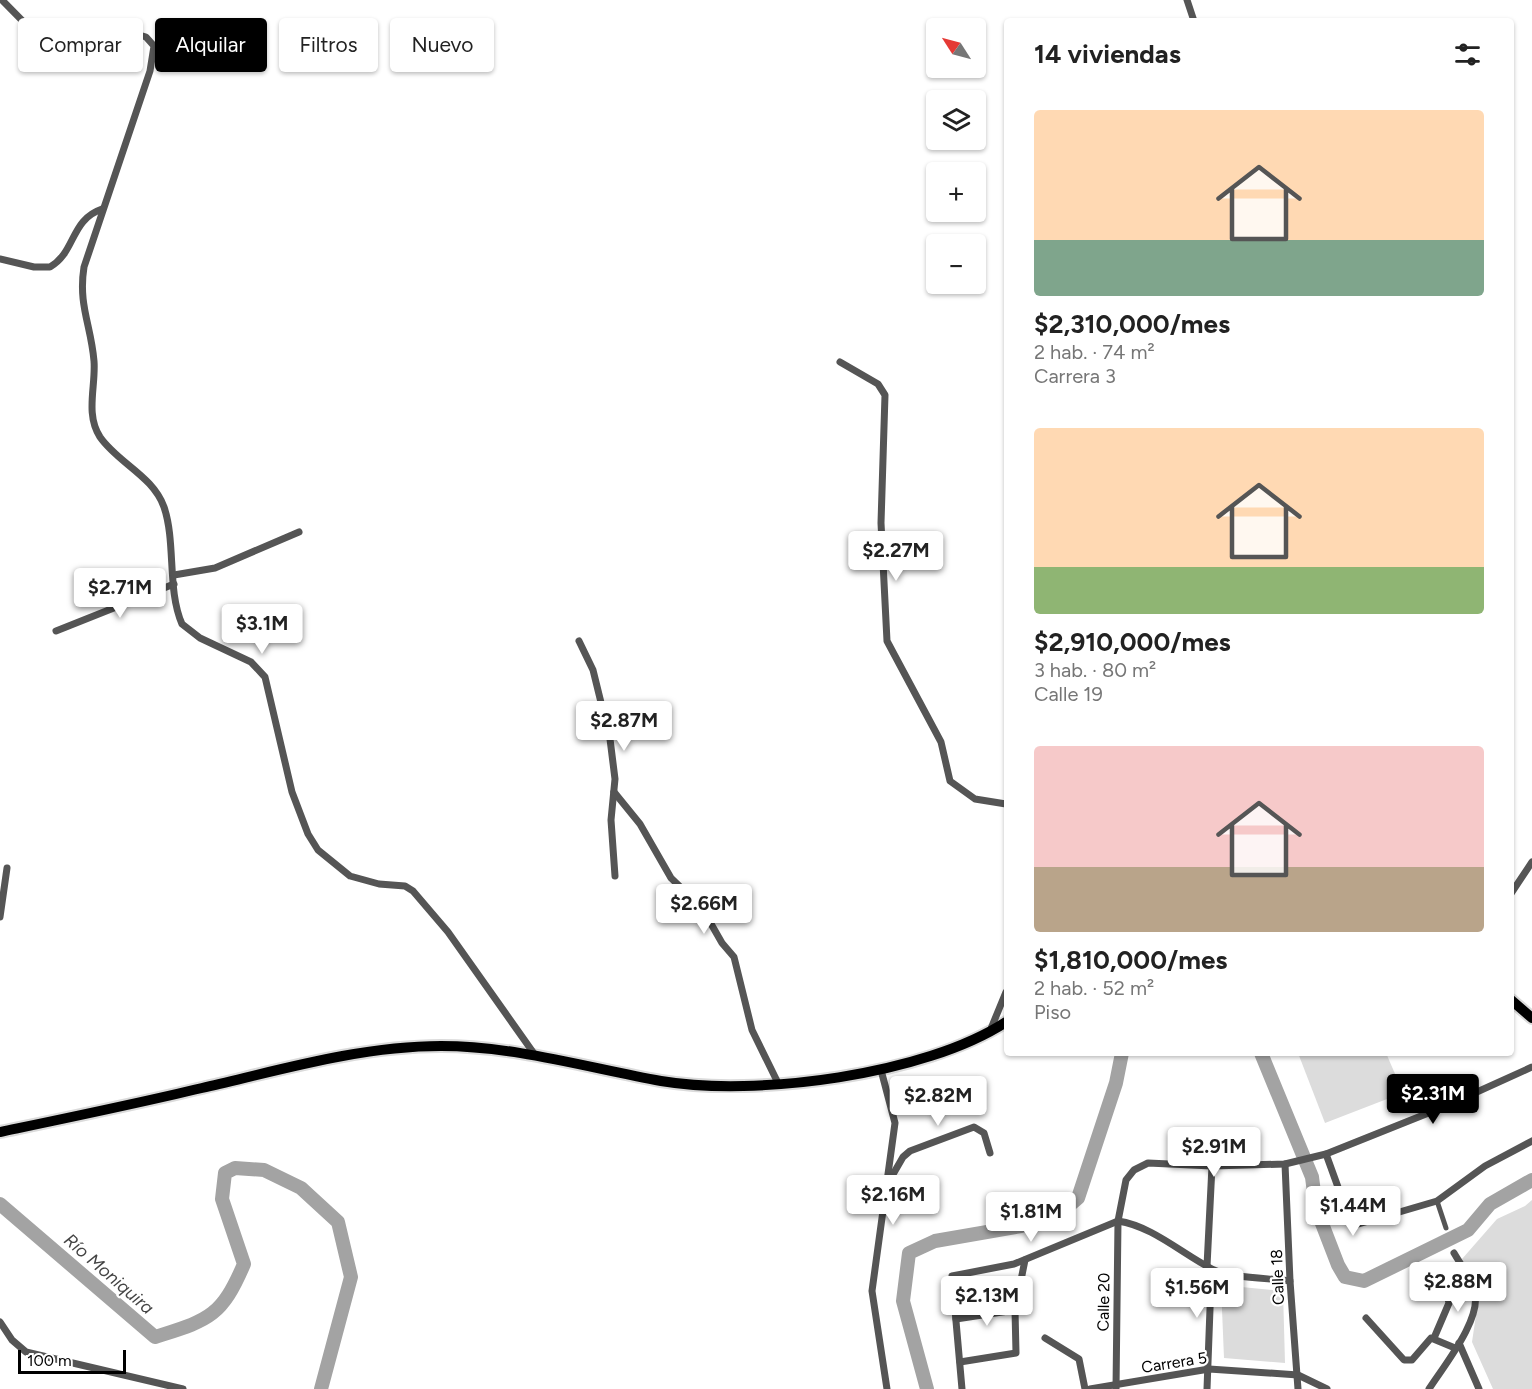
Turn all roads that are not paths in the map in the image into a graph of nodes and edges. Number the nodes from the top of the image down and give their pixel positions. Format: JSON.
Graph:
{"nodes":[{"id":1,"x":2,"y":0,"type":"edge"},
{"id":2,"x":1187,"y":0,"type":"edge"},
{"id":3,"x":1193,"y":18,"type":"edge"},
{"id":4,"x":102,"y":209,"type":"junction"},
{"id":5,"x":0,"y":259,"type":"edge"},
{"id":6,"x":840,"y":362,"type":"dead end"},
{"id":7,"x":299,"y":532,"type":"dead end"},
{"id":8,"x":174,"y":575,"type":"junction"},
{"id":9,"x":174,"y":584,"type":"junction"},
{"id":10,"x":56,"y":631,"type":"dead end"},
{"id":11,"x":579,"y":641,"type":"dead end"},
{"id":12,"x":614,"y":792,"type":"junction"},
{"id":13,"x":1004,"y":804,"type":"edge"},
{"id":14,"x":1532,"y":862,"type":"edge"},
{"id":15,"x":7,"y":868,"type":"dead end"},
{"id":16,"x":615,"y":876,"type":"dead end"},
{"id":17,"x":1514,"y":890,"type":"edge"},
{"id":18,"x":2,"y":891,"type":"edge"},
{"id":19,"x":0,"y":917,"type":"edge"},
{"id":20,"x":1004,"y":997,"type":"edge"},
{"id":21,"x":1514,"y":1002,"type":"edge"},
{"id":22,"x":1532,"y":1018,"type":"edge"},
{"id":23,"x":1004,"y":1023,"type":"edge"},
{"id":24,"x":988,"y":1034,"type":"junction"},
{"id":25,"x":536,"y":1056,"type":"junction"},
{"id":26,"x":1532,"y":1067,"type":"edge"},
{"id":27,"x":881,"y":1070,"type":"junction"},
{"id":28,"x":778,"y":1083,"type":"junction"},
{"id":29,"x":0,"y":1132,"type":"edge"},
{"id":30,"x":1532,"y":1141,"type":"edge"},
{"id":31,"x":990,"y":1153,"type":"dead end"},
{"id":32,"x":1326,"y":1154,"type":"junction"},
{"id":33,"x":1285,"y":1164,"type":"junction"},
{"id":34,"x":1212,"y":1166,"type":"junction"},
{"id":35,"x":886,"y":1186,"type":"junction"},
{"id":36,"x":1437,"y":1201,"type":"junction"},
{"id":37,"x":1118,"y":1221,"type":"junction"},
{"id":38,"x":1446,"y":1228,"type":"dead end"},
{"id":39,"x":1454,"y":1253,"type":"dead end"},
{"id":40,"x":1025,"y":1260,"type":"junction"},
{"id":41,"x":1207,"y":1266,"type":"junction"},
{"id":42,"x":1290,"y":1281,"type":"junction"},
{"id":43,"x":1445,"y":1286,"type":"dead end"},
{"id":44,"x":1015,"y":1310,"type":"junction"},
{"id":45,"x":1366,"y":1318,"type":"dead end"},
{"id":46,"x":956,"y":1319,"type":"junction"},
{"id":47,"x":0,"y":1322,"type":"edge"},
{"id":48,"x":1046,"y":1338,"type":"dead end"},
{"id":49,"x":1434,"y":1338,"type":"junction"},
{"id":50,"x":1457,"y":1346,"type":"junction"},
{"id":51,"x":960,"y":1362,"type":"junction"},
{"id":52,"x":1209,"y":1369,"type":"junction"},
{"id":53,"x":1298,"y":1375,"type":"junction"},
{"id":54,"x":1116,"y":1387,"type":"edge"},
{"id":55,"x":183,"y":1389,"type":"edge"},
{"id":56,"x":887,"y":1389,"type":"edge"},
{"id":57,"x":962,"y":1389,"type":"edge"},
{"id":58,"x":1085,"y":1389,"type":"edge"},
{"id":59,"x":1090,"y":1389,"type":"edge"},
{"id":60,"x":1207,"y":1389,"type":"edge"},
{"id":61,"x":1298,"y":1389,"type":"edge"},
{"id":62,"x":1327,"y":1389,"type":"edge"},
{"id":63,"x":1428,"y":1389,"type":"edge"},
{"id":64,"x":1479,"y":1389,"type":"edge"}],
"edges":[{"from":1,"to":4,"type":"street"},
{"from":2,"to":3,"type":"street"},
{"from":4,"to":5,"type":"street"},
{"from":4,"to":8,"type":"street"},
{"from":6,"to":13,"type":"street"},
{"from":7,"to":8,"type":"street"},
{"from":8,"to":9,"type":"street"},
{"from":9,"to":10,"type":"street"},
{"from":9,"to":25,"type":"street"},
{"from":11,"to":12,"type":"street"},
{"from":12,"to":16,"type":"street"},
{"from":12,"to":28,"type":"street"},
{"from":14,"to":17,"type":"street"},
{"from":15,"to":18,"type":"street"},
{"from":18,"to":19,"type":"street"},
{"from":20,"to":24,"type":"street"},
{"from":21,"to":22,"type":"main road"},
{"from":23,"to":24,"type":"main road"},
{"from":24,"to":27,"type":"main road"},
{"from":25,"to":28,"type":"main road"},
{"from":25,"to":29,"type":"main road"},
{"from":26,"to":32,"type":"street"},
{"from":27,"to":28,"type":"main road"},
{"from":27,"to":35,"type":"street"},
{"from":30,"to":36,"type":"street"},
{"from":31,"to":35,"type":"street"},
{"from":32,"to":33,"type":"street"},
{"from":32,"to":36,"type":"street"},
{"from":33,"to":34,"type":"street"},
{"from":33,"to":42,"type":"street","name":"Calle 18"},
{"from":34,"to":37,"type":"street","name":"Calle 20"},
{"from":34,"to":41,"type":"street"},
{"from":35,"to":56,"type":"street"},
{"from":36,"to":38,"type":"street"},
{"from":37,"to":40,"type":"street"},
{"from":37,"to":41,"type":"street"},
{"from":37,"to":54,"type":"street","name":"Calle 20"},
{"from":39,"to":50,"type":"street"},
{"from":40,"to":44,"type":"street"},
{"from":40,"to":46,"type":"street"},
{"from":41,"to":42,"type":"street"},
{"from":41,"to":52,"type":"street"},
{"from":42,"to":53,"type":"street","name":"Calle 18"},
{"from":43,"to":49,"type":"street"},
{"from":44,"to":46,"type":"street"},
{"from":44,"to":51,"type":"street"},
{"from":45,"to":49,"type":"street"},
{"from":46,"to":51,"type":"street"},
{"from":47,"to":55,"type":"street"},
{"from":48,"to":58,"type":"street"},
{"from":49,"to":50,"type":"street"},
{"from":50,"to":63,"type":"street"},
{"from":50,"to":64,"type":"street"},
{"from":51,"to":57,"type":"street"},
{"from":52,"to":53,"type":"street","name":"Carrera 5"},
{"from":52,"to":54,"type":"street","name":"Carrera 5"},
{"from":52,"to":60,"type":"street"},
{"from":53,"to":61,"type":"street","name":"Calle 18"},
{"from":53,"to":62,"type":"street"},
{"from":54,"to":59,"type":"street","name":"Carrera 5"}]}
